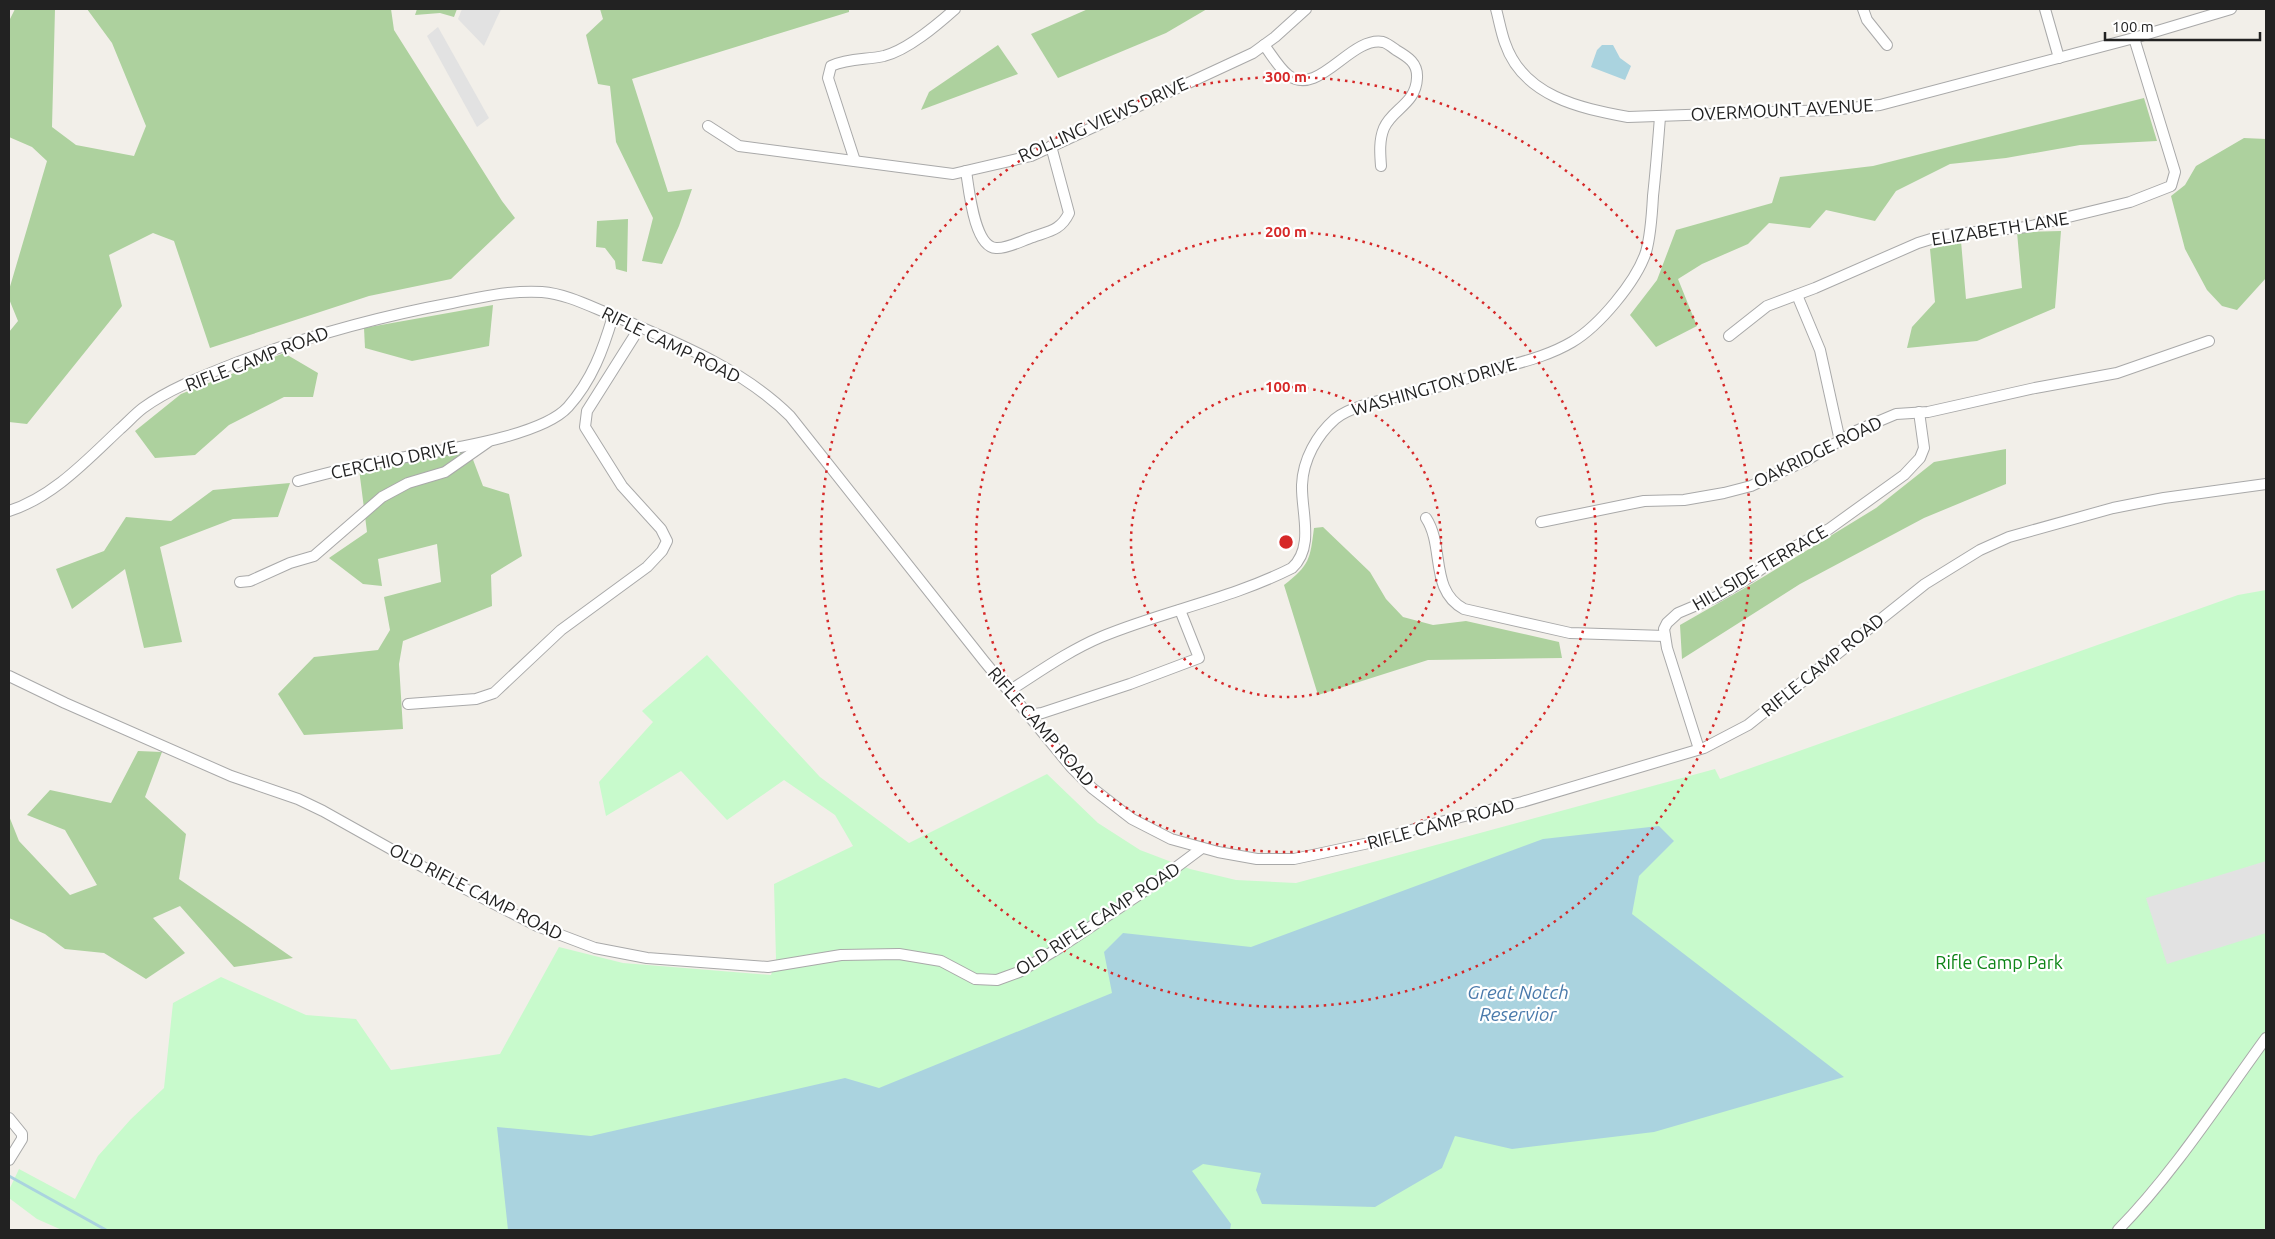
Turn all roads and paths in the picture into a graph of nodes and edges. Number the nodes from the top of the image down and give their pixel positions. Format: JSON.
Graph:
{"nodes":[{"id":1,"x":955,"y":9,"type":"edge"},
{"id":2,"x":1306,"y":9,"type":"edge"},
{"id":3,"x":1496,"y":9,"type":"edge"},
{"id":4,"x":1863,"y":9,"type":"edge"},
{"id":5,"x":2045,"y":9,"type":"edge"},
{"id":6,"x":2230,"y":9,"type":"edge"},
{"id":7,"x":2134,"y":38,"type":"junction"},
{"id":8,"x":1264,"y":45,"type":"junction"},
{"id":9,"x":1887,"y":45,"type":"dead end"},
{"id":10,"x":2058,"y":58,"type":"junction"},
{"id":11,"x":1660,"y":116,"type":"junction"},
{"id":12,"x":708,"y":126,"type":"dead end"},
{"id":13,"x":1051,"y":146,"type":"junction"},
{"id":14,"x":855,"y":161,"type":"junction"},
{"id":15,"x":1381,"y":166,"type":"dead end"},
{"id":16,"x":966,"y":171,"type":"junction"},
{"id":17,"x":1797,"y":295,"type":"junction"},
{"id":18,"x":613,"y":316,"type":"junction"},
{"id":19,"x":640,"y":327,"type":"junction"},
{"id":20,"x":1729,"y":336,"type":"dead end"},
{"id":21,"x":2209,"y":341,"type":"dead end"},
{"id":22,"x":590,"y":376,"type":"junction"},
{"id":23,"x":605,"y":383,"type":"junction"},
{"id":24,"x":1919,"y":412,"type":"junction"},
{"id":25,"x":490,"y":440,"type":"junction"},
{"id":26,"x":1840,"y":441,"type":"junction"},
{"id":27,"x":298,"y":481,"type":"dead end"},
{"id":28,"x":2266,"y":484,"type":"edge"},
{"id":29,"x":9,"y":511,"type":"edge"},
{"id":30,"x":1426,"y":518,"type":"dead end"},
{"id":31,"x":1541,"y":522,"type":"dead end"},
{"id":32,"x":240,"y":582,"type":"dead end"},
{"id":33,"x":1180,"y":610,"type":"junction"},
{"id":34,"x":1665,"y":636,"type":"junction"},
{"id":35,"x":9,"y":676,"type":"edge"},
{"id":36,"x":1008,"y":691,"type":"junction"},
{"id":37,"x":408,"y":704,"type":"dead end"},
{"id":38,"x":1028,"y":715,"type":"junction"},
{"id":39,"x":1699,"y":750,"type":"junction"},
{"id":40,"x":1202,"y":848,"type":"junction"},
{"id":41,"x":2266,"y":1038,"type":"edge"},
{"id":42,"x":9,"y":1118,"type":"edge"},
{"id":43,"x":9,"y":1160,"type":"edge"},
{"id":44,"x":2118,"y":1230,"type":"edge"}],
"edges":[{"from":1,"to":14,"type":"street"},
{"from":2,"to":8,"type":"street","name":"ROLLING VIEWS DRIVE"},
{"from":3,"to":11,"type":"street","name":"OVERMOUNT AVENUE"},
{"from":4,"to":9,"type":"street"},
{"from":5,"to":10,"type":"street"},
{"from":6,"to":7,"type":"street","name":"OVERMOUNT AVENUE"},
{"from":7,"to":10,"type":"street","name":"OVERMOUNT AVENUE"},
{"from":7,"to":17,"type":"street","name":"ELIZABETH LANE"},
{"from":8,"to":13,"type":"street","name":"ROLLING VIEWS DRIVE"},
{"from":8,"to":15,"type":"street"},
{"from":10,"to":11,"type":"street","name":"OVERMOUNT AVENUE"},
{"from":11,"to":33,"type":"street","name":"WASHINGTON DRIVE"},
{"from":12,"to":14,"type":"street","name":"ROLLING VIEWS DRIVE"},
{"from":13,"to":16,"type":"street","name":"ROLLING VIEWS DRIVE"},
{"from":13,"to":16,"type":"street"},
{"from":14,"to":16,"type":"street","name":"ROLLING VIEWS DRIVE"},
{"from":17,"to":20,"type":"street","name":"ELIZABETH LANE"},
{"from":17,"to":26,"type":"street"},
{"from":18,"to":19,"type":"street","name":"RIFLE CAMP ROAD"},
{"from":18,"to":22,"type":"street","name":"CERCHIO DRIVE"},
{"from":18,"to":29,"type":"street","name":"RIFLE CAMP ROAD"},
{"from":19,"to":23,"type":"street"},
{"from":19,"to":36,"type":"street","name":"RIFLE CAMP ROAD"},
{"from":21,"to":24,"type":"street","name":"OAKRIDGE ROAD"},
{"from":22,"to":23,"type":"street"},
{"from":22,"to":25,"type":"street","name":"CERCHIO DRIVE"},
{"from":23,"to":37,"type":"street"},
{"from":24,"to":26,"type":"street","name":"OAKRIDGE ROAD"},
{"from":24,"to":34,"type":"street","name":"HILLSIDE TERRACE"},
{"from":25,"to":27,"type":"street","name":"CERCHIO DRIVE"},
{"from":25,"to":32,"type":"street","name":"CERCHIO DRIVE"},
{"from":26,"to":31,"type":"street","name":"OAKRIDGE ROAD"},
{"from":28,"to":39,"type":"street","name":"RIFLE CAMP ROAD"},
{"from":30,"to":34,"type":"street"},
{"from":33,"to":36,"type":"street","name":"WASHINGTON DRIVE"},
{"from":33,"to":38,"type":"street"},
{"from":34,"to":39,"type":"street"},
{"from":35,"to":40,"type":"street","name":"OLD RIFLE CAMP ROAD"},
{"from":36,"to":38,"type":"street","name":"RIFLE CAMP ROAD"},
{"from":38,"to":40,"type":"street","name":"RIFLE CAMP ROAD"},
{"from":39,"to":40,"type":"street","name":"RIFLE CAMP ROAD"},
{"from":41,"to":44,"type":"street"},
{"from":42,"to":43,"type":"street"}]}
